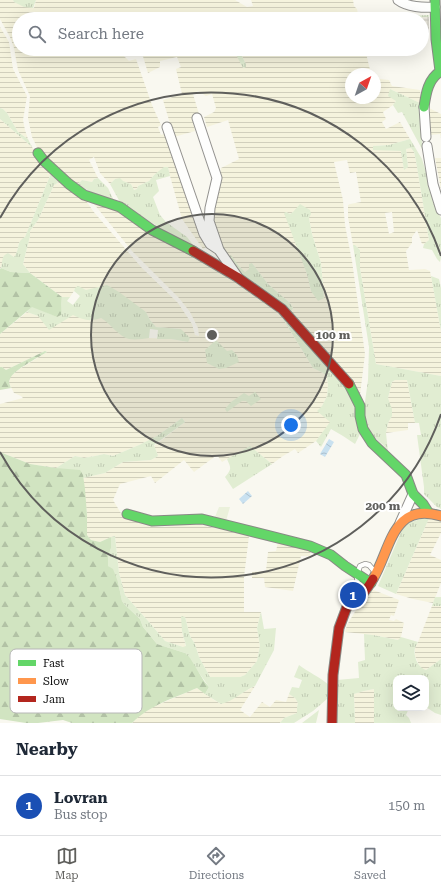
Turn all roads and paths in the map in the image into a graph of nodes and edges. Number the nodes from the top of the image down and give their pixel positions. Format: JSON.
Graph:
{"nodes":[{"id":1,"x":398,"y":0,"type":"edge"},
{"id":2,"x":435,"y":4,"type":"edge"},
{"id":3,"x":440,"y":71,"type":"edge"},
{"id":4,"x":197,"y":118,"type":"dead end"},
{"id":5,"x":167,"y":127,"type":"dead end"},
{"id":6,"x":38,"y":152,"type":"dead end"},
{"id":7,"x":441,"y":210,"type":"edge"},
{"id":8,"x":218,"y":250,"type":"junction"},
{"id":9,"x":238,"y":277,"type":"junction"},
{"id":10,"x":414,"y":494,"type":"junction"},
{"id":11,"x":428,"y":512,"type":"junction"},
{"id":12,"x":127,"y":514,"type":"dead end"},
{"id":13,"x":441,"y":516,"type":"edge"},
{"id":14,"x":399,"y":524,"type":"junction"},
{"id":15,"x":376,"y":573,"type":"junction"},
{"id":16,"x":358,"y":574,"type":"junction"},
{"id":17,"x":371,"y":583,"type":"junction"},
{"id":18,"x":358,"y":600,"type":"junction"},
{"id":19,"x":332,"y":723,"type":"edge"}],
"edges":[{"from":1,"to":2,"type":"street"},
{"from":2,"to":3,"type":"street"},
{"from":3,"to":7,"type":"street"},
{"from":4,"to":8,"type":"street"},
{"from":5,"to":8,"type":"street"},
{"from":6,"to":9,"type":"street"},
{"from":8,"to":9,"type":"street"},
{"from":9,"to":10,"type":"street"},
{"from":10,"to":11,"type":"street"},
{"from":10,"to":14,"type":"street"},
{"from":11,"to":13,"type":"street"},
{"from":11,"to":14,"type":"street"},
{"from":12,"to":16,"type":"street"},
{"from":14,"to":15,"type":"street"},
{"from":15,"to":16,"type":"lane"},
{"from":15,"to":17,"type":"street"},
{"from":16,"to":17,"type":"street"},
{"from":16,"to":18,"type":"lane"},
{"from":17,"to":18,"type":"street"},
{"from":18,"to":19,"type":"street"}]}
